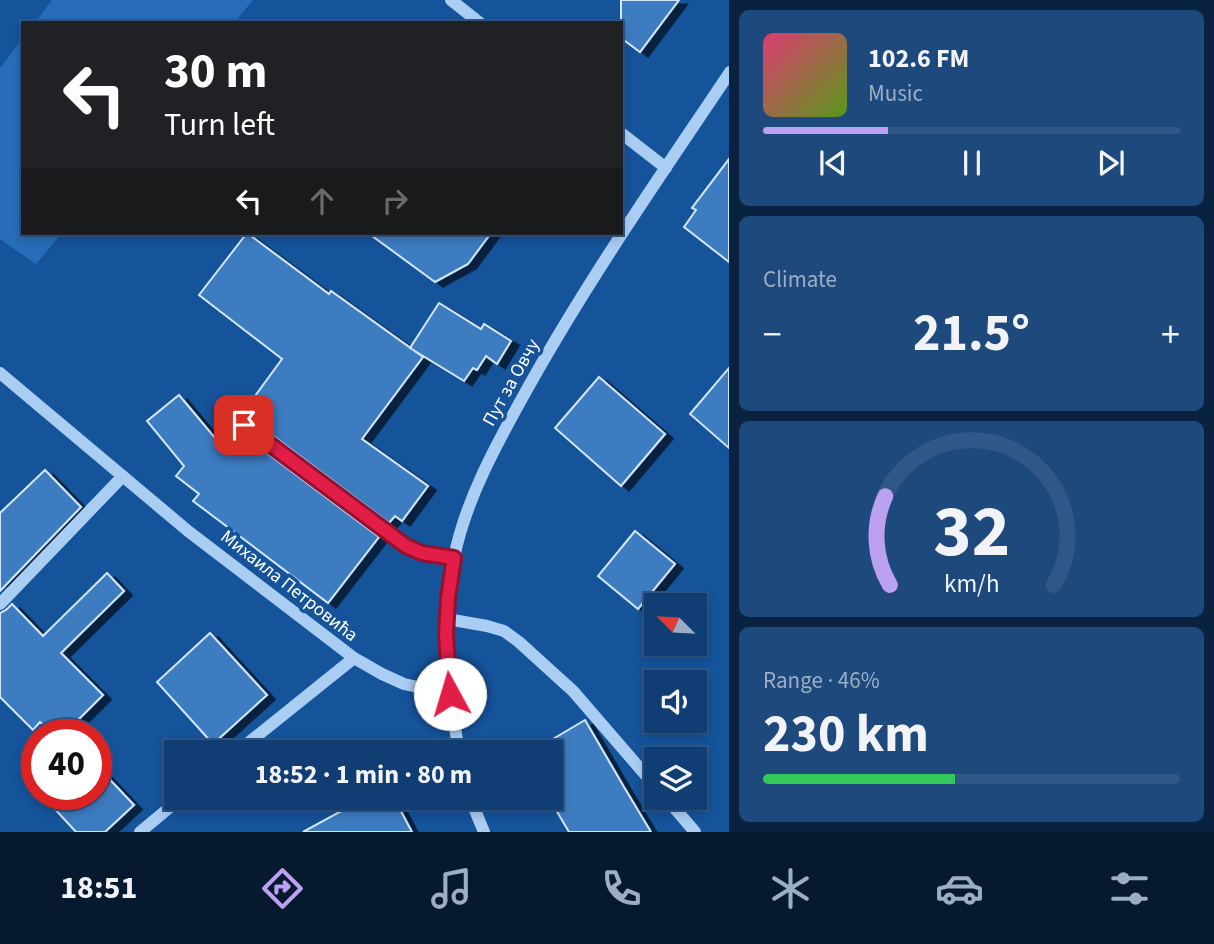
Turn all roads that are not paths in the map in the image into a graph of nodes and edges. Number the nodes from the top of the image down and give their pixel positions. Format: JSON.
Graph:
{"nodes":[{"id":1,"x":451,"y":0,"type":"edge"},
{"id":2,"x":477,"y":21,"type":"edge"},
{"id":3,"x":729,"y":72,"type":"edge"},
{"id":4,"x":623,"y":135,"type":"edge"},
{"id":5,"x":666,"y":168,"type":"junction"},
{"id":6,"x":0,"y":373,"type":"edge"},
{"id":7,"x":244,"y":425,"type":"dead end"},
{"id":8,"x":123,"y":476,"type":"junction"},
{"id":9,"x":454,"y":558,"type":"junction"},
{"id":10,"x":0,"y":604,"type":"edge"},
{"id":11,"x":447,"y":620,"type":"junction"},
{"id":12,"x":354,"y":658,"type":"junction"},
{"id":13,"x":450,"y":694,"type":"junction"},
{"id":14,"x":252,"y":740,"type":"edge"},
{"id":15,"x":457,"y":740,"type":"edge"},
{"id":16,"x":644,"y":773,"type":"edge"},
{"id":17,"x":167,"y":810,"type":"edge"},
{"id":18,"x":475,"y":810,"type":"edge"},
{"id":19,"x":676,"y":810,"type":"edge"},
{"id":20,"x":140,"y":832,"type":"edge"},
{"id":21,"x":484,"y":832,"type":"edge"},
{"id":22,"x":695,"y":832,"type":"edge"}],
"edges":[{"from":1,"to":2,"type":"street"},
{"from":3,"to":5,"type":"street","name":"Пут за Овчу"},
{"from":4,"to":5,"type":"street"},
{"from":5,"to":9,"type":"street","name":"Пут за Овчу"},
{"from":6,"to":8,"type":"street","name":"Михаила Петровића"},
{"from":7,"to":9,"type":"street"},
{"from":8,"to":10,"type":"street"},
{"from":8,"to":12,"type":"street","name":"Михаила Петровића"},
{"from":9,"to":11,"type":"street","name":"Пут за Овчу"},
{"from":11,"to":13,"type":"street","name":"Пут за Овчу"},
{"from":11,"to":16,"type":"street"},
{"from":12,"to":13,"type":"street","name":"Михаила Петровића"},
{"from":12,"to":14,"type":"street"},
{"from":13,"to":15,"type":"street","name":"Пут за Овчу"},
{"from":17,"to":20,"type":"street"},
{"from":18,"to":21,"type":"street"},
{"from":19,"to":22,"type":"street"}]}
